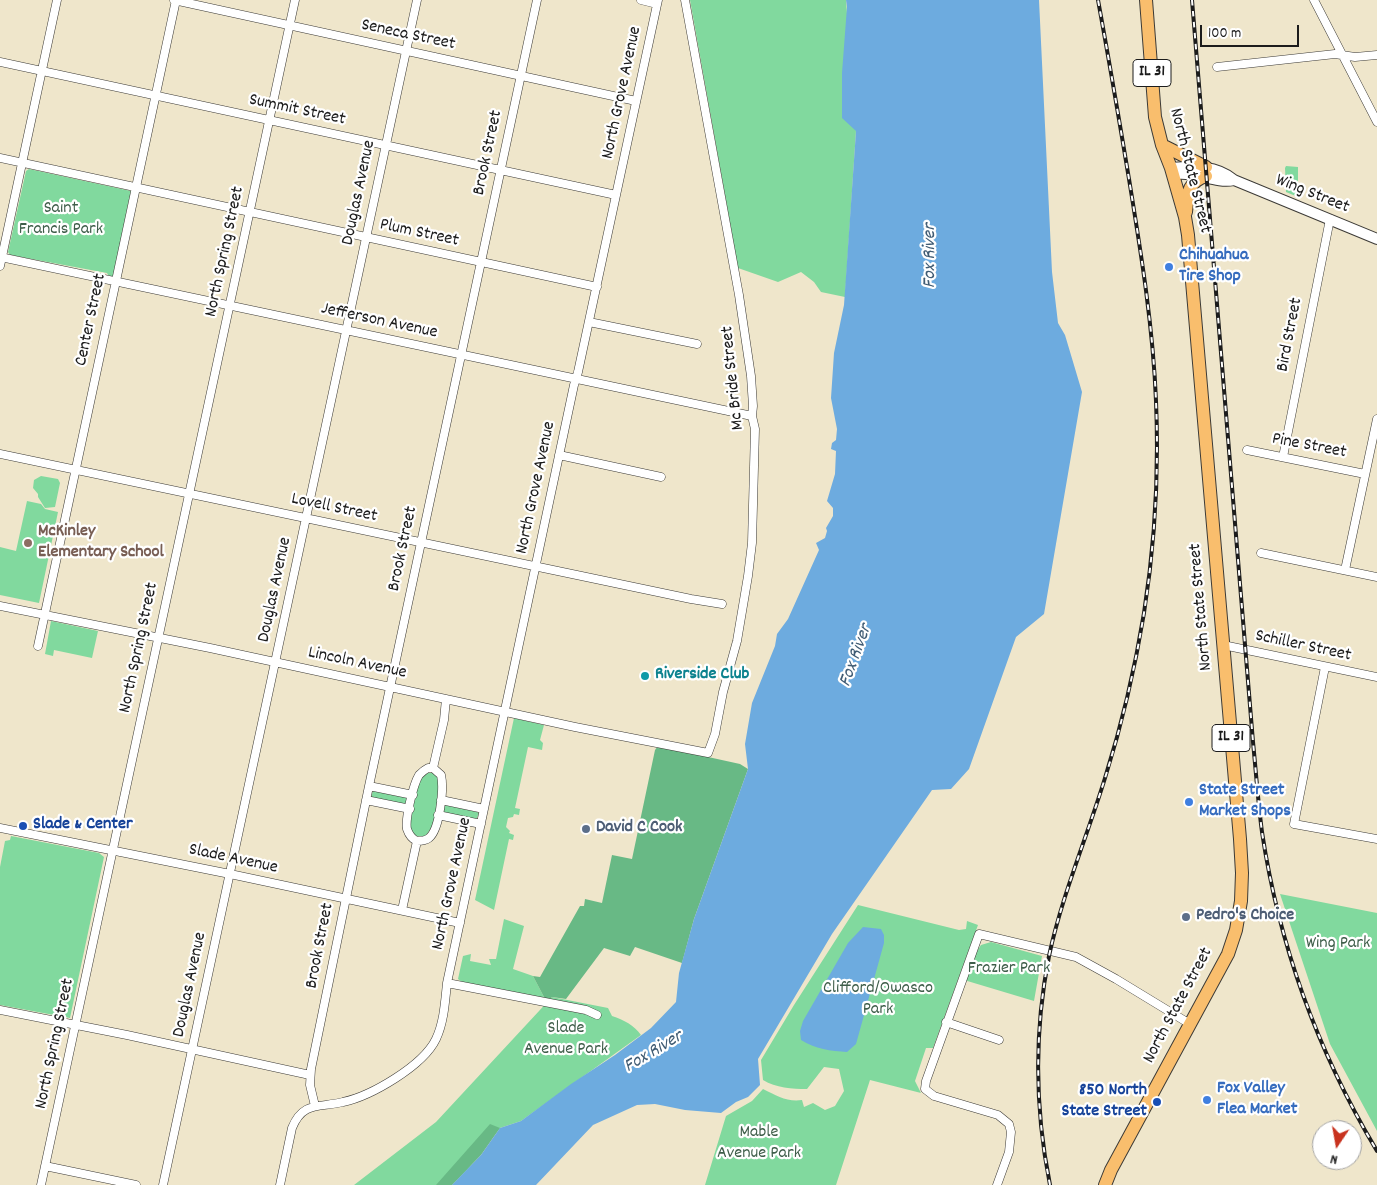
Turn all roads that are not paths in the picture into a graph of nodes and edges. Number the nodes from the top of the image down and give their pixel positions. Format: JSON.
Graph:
{"nodes":[{"id":1,"x":57,"y":0,"type":"edge"},
{"id":2,"x":175,"y":0,"type":"edge"},
{"id":3,"x":295,"y":0,"type":"edge"},
{"id":4,"x":416,"y":0,"type":"edge"},
{"id":5,"x":537,"y":0,"type":"edge"},
{"id":6,"x":641,"y":0,"type":"edge"},
{"id":7,"x":685,"y":0,"type":"edge"},
{"id":8,"x":1146,"y":0,"type":"edge"},
{"id":9,"x":1314,"y":0,"type":"edge"},
{"id":10,"x":658,"y":2,"type":"edge"},
{"id":11,"x":290,"y":26,"type":"junction"},
{"id":12,"x":406,"y":50,"type":"junction"},
{"id":13,"x":1342,"y":54,"type":"junction"},
{"id":14,"x":1377,"y":55,"type":"edge"},
{"id":15,"x":0,"y":62,"type":"edge"},
{"id":16,"x":1218,"y":67,"type":"dead end"},
{"id":17,"x":42,"y":71,"type":"junction"},
{"id":18,"x":521,"y":75,"type":"junction"},
{"id":19,"x":156,"y":96,"type":"junction"},
{"id":20,"x":636,"y":101,"type":"junction"},
{"id":21,"x":269,"y":120,"type":"junction"},
{"id":22,"x":1377,"y":122,"type":"edge"},
{"id":23,"x":386,"y":145,"type":"junction"},
{"id":24,"x":1162,"y":145,"type":"junction"},
{"id":25,"x":0,"y":158,"type":"edge"},
{"id":26,"x":22,"y":163,"type":"junction"},
{"id":27,"x":501,"y":171,"type":"junction"},
{"id":28,"x":1172,"y":171,"type":"junction"},
{"id":29,"x":1206,"y":172,"type":"junction"},
{"id":30,"x":136,"y":188,"type":"junction"},
{"id":31,"x":616,"y":195,"type":"junction"},
{"id":32,"x":250,"y":213,"type":"junction"},
{"id":33,"x":1185,"y":217,"type":"junction"},
{"id":34,"x":1330,"y":220,"type":"junction"},
{"id":35,"x":366,"y":237,"type":"junction"},
{"id":36,"x":1377,"y":240,"type":"edge"},
{"id":37,"x":1,"y":257,"type":"edge"},
{"id":38,"x":481,"y":263,"type":"junction"},
{"id":39,"x":0,"y":266,"type":"edge"},
{"id":40,"x":116,"y":282,"type":"junction"},
{"id":41,"x":597,"y":287,"type":"junction"},
{"id":42,"x":230,"y":306,"type":"junction"},
{"id":43,"x":589,"y":322,"type":"junction"},
{"id":44,"x":346,"y":330,"type":"junction"},
{"id":45,"x":697,"y":344,"type":"dead end"},
{"id":46,"x":462,"y":355,"type":"junction"},
{"id":47,"x":576,"y":378,"type":"junction"},
{"id":48,"x":752,"y":416,"type":"junction"},
{"id":49,"x":1377,"y":419,"type":"edge"},
{"id":50,"x":1376,"y":435,"type":"edge"},
{"id":51,"x":1247,"y":450,"type":"dead end"},
{"id":52,"x":0,"y":454,"type":"edge"},
{"id":53,"x":559,"y":455,"type":"junction"},
{"id":54,"x":1283,"y":457,"type":"junction"},
{"id":55,"x":75,"y":470,"type":"junction"},
{"id":56,"x":1365,"y":474,"type":"junction"},
{"id":57,"x":661,"y":477,"type":"dead end"},
{"id":58,"x":189,"y":494,"type":"junction"},
{"id":59,"x":306,"y":518,"type":"junction"},
{"id":60,"x":421,"y":542,"type":"junction"},
{"id":61,"x":1261,"y":553,"type":"dead end"},
{"id":62,"x":536,"y":567,"type":"junction"},
{"id":63,"x":1345,"y":570,"type":"junction"},
{"id":64,"x":1377,"y":577,"type":"edge"},
{"id":65,"x":722,"y":604,"type":"dead end"},
{"id":66,"x":0,"y":606,"type":"edge"},
{"id":67,"x":45,"y":615,"type":"junction"},
{"id":68,"x":158,"y":637,"type":"junction"},
{"id":69,"x":1223,"y":645,"type":"junction"},
{"id":70,"x":38,"y":646,"type":"dead end"},
{"id":71,"x":276,"y":662,"type":"junction"},
{"id":72,"x":1325,"y":667,"type":"junction"},
{"id":73,"x":1377,"y":677,"type":"edge"},
{"id":74,"x":390,"y":687,"type":"junction"},
{"id":75,"x":446,"y":699,"type":"junction"},
{"id":76,"x":505,"y":711,"type":"junction"},
{"id":77,"x":708,"y":753,"type":"joint"},
{"id":78,"x":433,"y":768,"type":"junction"},
{"id":79,"x":369,"y":786,"type":"junction"},
{"id":80,"x":413,"y":795,"type":"junction"},
{"id":81,"x":366,"y":800,"type":"junction"},
{"id":82,"x":441,"y":800,"type":"junction"},
{"id":83,"x":410,"y":809,"type":"junction"},
{"id":84,"x":484,"y":809,"type":"junction"},
{"id":85,"x":438,"y":815,"type":"junction"},
{"id":86,"x":481,"y":824,"type":"junction"},
{"id":87,"x":0,"y":828,"type":"edge"},
{"id":88,"x":1377,"y":839,"type":"edge"},
{"id":89,"x":417,"y":841,"type":"junction"},
{"id":90,"x":113,"y":851,"type":"junction"},
{"id":91,"x":230,"y":874,"type":"junction"},
{"id":92,"x":346,"y":898,"type":"junction"},
{"id":93,"x":402,"y":910,"type":"junction"},
{"id":94,"x":460,"y":923,"type":"junction"},
{"id":95,"x":447,"y":983,"type":"junction"},
{"id":96,"x":0,"y":1010,"type":"edge"},
{"id":97,"x":597,"y":1015,"type":"dead end"},
{"id":98,"x":946,"y":1022,"type":"junction"},
{"id":99,"x":1190,"y":1024,"type":"junction"},
{"id":100,"x":76,"y":1025,"type":"junction"},
{"id":101,"x":999,"y":1040,"type":"dead end"},
{"id":102,"x":192,"y":1048,"type":"junction"},
{"id":103,"x":310,"y":1075,"type":"junction"},
{"id":104,"x":315,"y":1106,"type":"junction"},
{"id":105,"x":45,"y":1166,"type":"junction"},
{"id":106,"x":41,"y":1185,"type":"edge"},
{"id":107,"x":136,"y":1185,"type":"edge"},
{"id":108,"x":163,"y":1185,"type":"edge"},
{"id":109,"x":280,"y":1185,"type":"edge"},
{"id":110,"x":997,"y":1185,"type":"edge"},
{"id":111,"x":1105,"y":1185,"type":"edge"}],
"edges":[{"from":1,"to":17,"type":"street"},
{"from":2,"to":11,"type":"street","name":"Seneca Street"},
{"from":2,"to":19,"type":"street","name":"Center Street"},
{"from":3,"to":11,"type":"street","name":"North Spring Street"},
{"from":4,"to":12,"type":"street","name":"Douglas Avenue"},
{"from":5,"to":18,"type":"street","name":"Brook Street"},
{"from":6,"to":10,"type":"street"},
{"from":7,"to":48,"type":"street","name":"Mc Bride Street"},
{"from":8,"to":24,"type":"main road","name":"North State Street","number":"IL 31"},
{"from":9,"to":13,"type":"street"},
{"from":10,"to":20,"type":"street","name":"North Grove Avenue"},
{"from":11,"to":12,"type":"street","name":"Seneca Street"},
{"from":11,"to":21,"type":"street","name":"North Spring Street"},
{"from":12,"to":18,"type":"street","name":"Seneca Street"},
{"from":12,"to":23,"type":"street","name":"Douglas Avenue"},
{"from":13,"to":14,"type":"street"},
{"from":13,"to":16,"type":"street"},
{"from":13,"to":22,"type":"street"},
{"from":15,"to":17,"type":"street","name":"Summit Street"},
{"from":17,"to":19,"type":"street","name":"Summit Street"},
{"from":17,"to":26,"type":"street"},
{"from":18,"to":20,"type":"street","name":"Seneca Street"},
{"from":18,"to":27,"type":"street","name":"Brook Street"},
{"from":19,"to":21,"type":"street","name":"Summit Street"},
{"from":19,"to":30,"type":"street","name":"Center Street"},
{"from":20,"to":31,"type":"street","name":"North Grove Avenue"},
{"from":21,"to":23,"type":"street","name":"Summit Street"},
{"from":21,"to":32,"type":"street","name":"North Spring Street"},
{"from":23,"to":27,"type":"street","name":"Summit Street"},
{"from":23,"to":35,"type":"street","name":"Douglas Avenue"},
{"from":24,"to":28,"type":"main road","name":"North State Street","number":"IL 31"},
{"from":24,"to":29,"type":"main road"},
{"from":25,"to":26,"type":"street","name":"Plum Street"},
{"from":26,"to":30,"type":"street","name":"Plum Street"},
{"from":26,"to":37,"type":"street"},
{"from":27,"to":31,"type":"street","name":"Summit Street"},
{"from":27,"to":38,"type":"street","name":"Brook Street"},
{"from":28,"to":29,"type":"street","name":"Wing Street"},
{"from":28,"to":33,"type":"main road","name":"North State Street","number":"IL 31"},
{"from":29,"to":33,"type":"main road"},
{"from":29,"to":34,"type":"street","name":"Wing Street"},
{"from":30,"to":32,"type":"street","name":"Plum Street"},
{"from":30,"to":40,"type":"street","name":"Center Street"},
{"from":31,"to":41,"type":"street","name":"North Grove Avenue"},
{"from":32,"to":35,"type":"street","name":"Plum Street"},
{"from":32,"to":42,"type":"street","name":"North Spring Street"},
{"from":33,"to":69,"type":"main road","name":"North State Street","number":"IL 31"},
{"from":34,"to":36,"type":"street","name":"Wing Street"},
{"from":34,"to":54,"type":"street","name":"Bird Street"},
{"from":35,"to":38,"type":"street","name":"Plum Street"},
{"from":35,"to":44,"type":"street","name":"Douglas Avenue"},
{"from":37,"to":39,"type":"street"},
{"from":37,"to":40,"type":"street","name":"Jefferson Avenue"},
{"from":38,"to":41,"type":"street","name":"Plum Street"},
{"from":38,"to":46,"type":"street","name":"Brook Street"},
{"from":40,"to":42,"type":"street","name":"Jefferson Avenue"},
{"from":40,"to":55,"type":"street","name":"Center Street"},
{"from":41,"to":43,"type":"street","name":"North Grove Avenue"},
{"from":42,"to":44,"type":"street","name":"Jefferson Avenue"},
{"from":42,"to":58,"type":"street","name":"North Spring Street"},
{"from":43,"to":45,"type":"street"},
{"from":43,"to":47,"type":"street","name":"North Grove Avenue"},
{"from":44,"to":46,"type":"street","name":"Jefferson Avenue"},
{"from":44,"to":59,"type":"street","name":"Douglas Avenue"},
{"from":46,"to":47,"type":"street","name":"Jefferson Avenue"},
{"from":46,"to":60,"type":"street","name":"Brook Street"},
{"from":47,"to":48,"type":"street","name":"Jefferson Avenue"},
{"from":47,"to":53,"type":"street","name":"North Grove Avenue"},
{"from":48,"to":77,"type":"street","name":"Mc Bride Street"},
{"from":49,"to":50,"type":"street"},
{"from":50,"to":56,"type":"street"},
{"from":51,"to":54,"type":"street","name":"Pine Street"},
{"from":52,"to":55,"type":"street","name":"Lovell Street"},
{"from":53,"to":57,"type":"street"},
{"from":53,"to":62,"type":"street","name":"North Grove Avenue"},
{"from":54,"to":56,"type":"street","name":"Pine Street"},
{"from":55,"to":58,"type":"street","name":"Lovell Street"},
{"from":55,"to":67,"type":"street","name":"Center Street"},
{"from":56,"to":63,"type":"street"},
{"from":58,"to":59,"type":"street","name":"Lovell Street"},
{"from":58,"to":68,"type":"street","name":"North Spring Street"},
{"from":59,"to":60,"type":"street","name":"Lovell Street"},
{"from":59,"to":71,"type":"street","name":"Douglas Avenue"},
{"from":60,"to":62,"type":"street","name":"Lovell Street"},
{"from":60,"to":74,"type":"street","name":"Brook Street"},
{"from":61,"to":63,"type":"street"},
{"from":62,"to":65,"type":"street","name":"Lovell Street"},
{"from":62,"to":76,"type":"street","name":"North Grove Avenue"},
{"from":63,"to":64,"type":"street"},
{"from":66,"to":67,"type":"street","name":"Lincoln Avenue"},
{"from":67,"to":68,"type":"street","name":"Lincoln Avenue"},
{"from":67,"to":70,"type":"street","name":"Center Street"},
{"from":68,"to":71,"type":"street","name":"Lincoln Avenue"},
{"from":68,"to":90,"type":"street","name":"North Spring Street"},
{"from":69,"to":72,"type":"street","name":"Schiller Street"},
{"from":69,"to":99,"type":"main road","name":"North State Street","number":"IL 31"},
{"from":71,"to":74,"type":"street","name":"Lincoln Avenue"},
{"from":71,"to":91,"type":"street","name":"Douglas Avenue"},
{"from":72,"to":73,"type":"street","name":"Schiller Street"},
{"from":72,"to":88,"type":"street"},
{"from":74,"to":75,"type":"street","name":"Lincoln Avenue"},
{"from":74,"to":79,"type":"street","name":"Brook Street"},
{"from":75,"to":76,"type":"street","name":"Lincoln Avenue"},
{"from":75,"to":78,"type":"street"},
{"from":76,"to":77,"type":"street","name":"Lincoln Avenue"},
{"from":76,"to":84,"type":"street","name":"North Grove Avenue"},
{"from":78,"to":80,"type":"street"},
{"from":78,"to":82,"type":"street"},
{"from":79,"to":80,"type":"street"},
{"from":79,"to":81,"type":"street","name":"Brook Street"},
{"from":80,"to":83,"type":"street"},
{"from":81,"to":83,"type":"street"},
{"from":81,"to":92,"type":"street","name":"Brook Street"},
{"from":82,"to":84,"type":"street"},
{"from":82,"to":85,"type":"street"},
{"from":83,"to":89,"type":"street"},
{"from":84,"to":86,"type":"street","name":"North Grove Avenue"},
{"from":85,"to":86,"type":"street"},
{"from":85,"to":89,"type":"street"},
{"from":86,"to":94,"type":"street","name":"North Grove Avenue"},
{"from":87,"to":90,"type":"street","name":"Slade Avenue"},
{"from":89,"to":93,"type":"street"},
{"from":90,"to":91,"type":"street","name":"Slade Avenue"},
{"from":90,"to":100,"type":"street","name":"North Spring Street"},
{"from":91,"to":92,"type":"street","name":"Slade Avenue"},
{"from":91,"to":102,"type":"street","name":"Douglas Avenue"},
{"from":92,"to":93,"type":"street","name":"Slade Avenue"},
{"from":92,"to":103,"type":"street","name":"Brook Street"},
{"from":93,"to":94,"type":"street","name":"Slade Avenue"},
{"from":94,"to":95,"type":"street","name":"North Grove Avenue"},
{"from":95,"to":97,"type":"street"},
{"from":95,"to":104,"type":"street","name":"North Grove Avenue"},
{"from":96,"to":100,"type":"street"},
{"from":98,"to":99,"type":"street"},
{"from":98,"to":101,"type":"street"},
{"from":98,"to":110,"type":"street"},
{"from":99,"to":111,"type":"main road","name":"North State Street","number":"IL 31"},
{"from":100,"to":102,"type":"street"},
{"from":100,"to":105,"type":"street","name":"North Spring Street"},
{"from":102,"to":103,"type":"street"},
{"from":102,"to":108,"type":"street","name":"Douglas Avenue"},
{"from":103,"to":104,"type":"street","name":"Brook Street"},
{"from":104,"to":109,"type":"street"},
{"from":105,"to":106,"type":"street","name":"North Spring Street"},
{"from":105,"to":107,"type":"street"}]}
